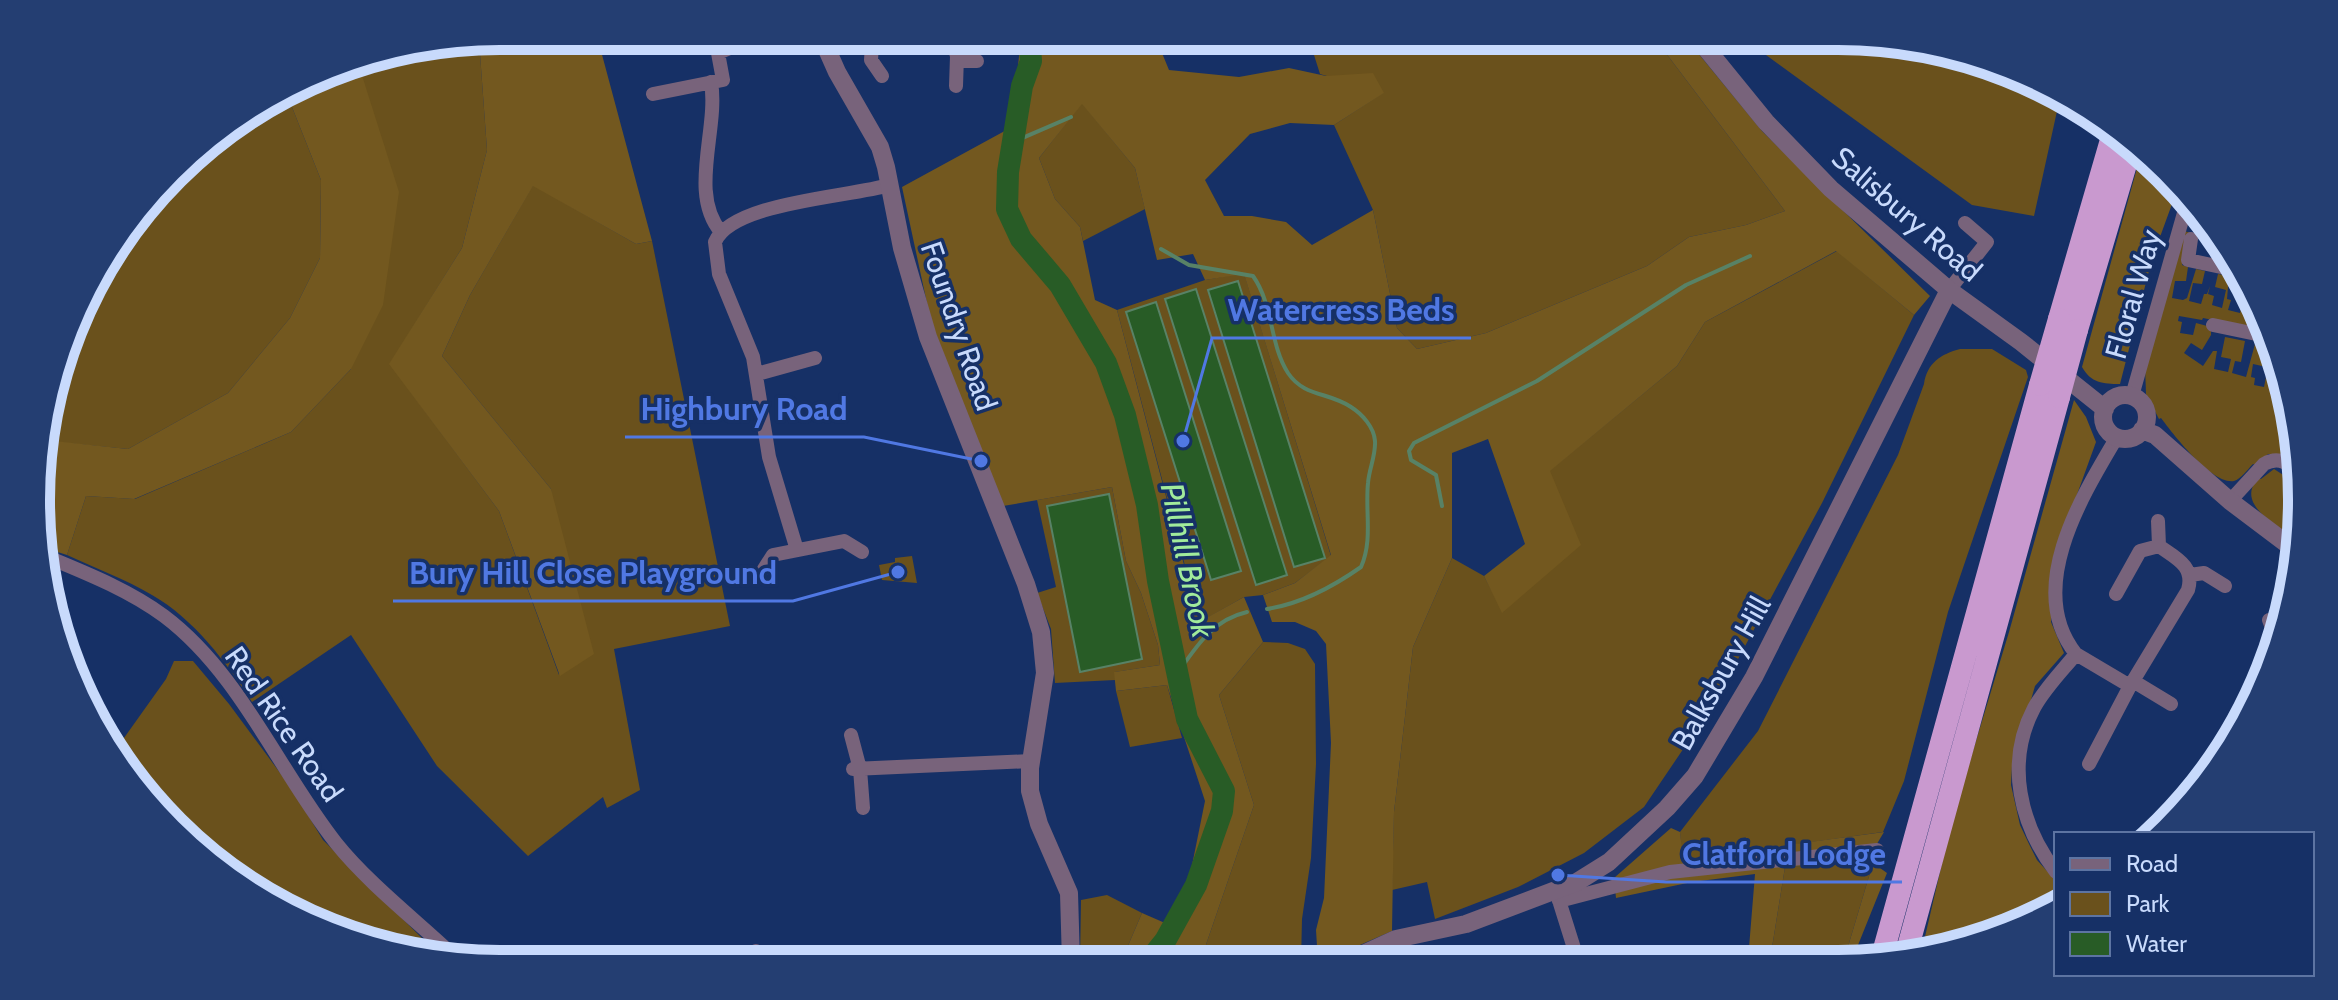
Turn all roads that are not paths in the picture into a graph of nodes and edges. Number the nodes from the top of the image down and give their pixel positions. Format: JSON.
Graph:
{"nodes":[{"id":1,"x":725,"y":50,"type":"edge"},
{"id":2,"x":827,"y":50,"type":"edge"},
{"id":3,"x":869,"y":50,"type":"edge"},
{"id":4,"x":954,"y":50,"type":"edge"},
{"id":5,"x":1707,"y":50,"type":"edge"},
{"id":6,"x":957,"y":61,"type":"junction"},
{"id":7,"x":977,"y":61,"type":"dead end"},
{"id":8,"x":882,"y":76,"type":"dead end"},
{"id":9,"x":711,"y":82,"type":"junction"},
{"id":10,"x":956,"y":86,"type":"dead end"},
{"id":11,"x":653,"y":94,"type":"dead end"},
{"id":12,"x":2105,"y":138,"type":"edge"},
{"id":13,"x":2110,"y":142,"type":"edge"},
{"id":14,"x":2128,"y":156,"type":"edge"},
{"id":15,"x":2105,"y":158,"type":"junction"},
{"id":16,"x":889,"y":185,"type":"junction"},
{"id":17,"x":2184,"y":213,"type":"edge"},
{"id":18,"x":1965,"y":223,"type":"dead end"},
{"id":19,"x":721,"y":232,"type":"junction"},
{"id":20,"x":2191,"y":239,"type":"dead end"},
{"id":21,"x":2223,"y":267,"type":"edge"},
{"id":22,"x":1949,"y":290,"type":"junction"},
{"id":23,"x":2068,"y":325,"type":"junction"},
{"id":24,"x":2213,"y":325,"type":"dead end"},
{"id":25,"x":2255,"y":332,"type":"edge"},
{"id":26,"x":815,"y":358,"type":"dead end"},
{"id":27,"x":757,"y":374,"type":"junction"},
{"id":28,"x":2049,"y":391,"type":"junction"},
{"id":29,"x":2132,"y":396,"type":"junction"},
{"id":30,"x":2105,"y":409,"type":"junction"},
{"id":31,"x":2142,"y":430,"type":"junction"},
{"id":32,"x":2117,"y":437,"type":"junction"},
{"id":33,"x":2286,"y":462,"type":"edge"},
{"id":34,"x":2230,"y":501,"type":"junction"},
{"id":35,"x":2158,"y":521,"type":"dead end"},
{"id":36,"x":2286,"y":543,"type":"edge"},
{"id":37,"x":2159,"y":546,"type":"junction"},
{"id":38,"x":797,"y":550,"type":"junction"},
{"id":39,"x":862,"y":552,"type":"dead end"},
{"id":40,"x":54,"y":560,"type":"edge"},
{"id":41,"x":764,"y":569,"type":"dead end"},
{"id":42,"x":2190,"y":575,"type":"junction"},
{"id":43,"x":2225,"y":586,"type":"dead end"},
{"id":44,"x":2116,"y":594,"type":"dead end"},
{"id":45,"x":2269,"y":620,"type":"dead end"},
{"id":46,"x":2270,"y":624,"type":"edge"},
{"id":47,"x":2076,"y":654,"type":"junction"},
{"id":48,"x":2132,"y":684,"type":"junction"},
{"id":49,"x":2171,"y":704,"type":"dead end"},
{"id":50,"x":851,"y":735,"type":"dead end"},
{"id":51,"x":1030,"y":761,"type":"junction"},
{"id":52,"x":2089,"y":764,"type":"dead end"},
{"id":53,"x":856,"y":769,"type":"junction"},
{"id":54,"x":863,"y":808,"type":"dead end"},
{"id":55,"x":1877,"y":850,"type":"dead end"},
{"id":56,"x":2054,"y":869,"type":"edge"},
{"id":57,"x":1557,"y":896,"type":"junction"},
{"id":58,"x":1909,"y":944,"type":"edge"},
{"id":59,"x":444,"y":946,"type":"edge"},
{"id":60,"x":1885,"y":947,"type":"edge"},
{"id":61,"x":1071,"y":950,"type":"edge"},
{"id":62,"x":1372,"y":950,"type":"edge"},
{"id":63,"x":1574,"y":950,"type":"edge"}],
"edges":[{"from":1,"to":9,"type":"street"},
{"from":2,"to":16,"type":"street","name":"Foundry Road"},
{"from":3,"to":8,"type":"street"},
{"from":4,"to":6,"type":"street"},
{"from":5,"to":22,"type":"street","name":"Salisbury Road"},
{"from":6,"to":7,"type":"street"},
{"from":6,"to":10,"type":"street"},
{"from":9,"to":11,"type":"street"},
{"from":9,"to":19,"type":"street"},
{"from":12,"to":15,"type":"highway"},
{"from":13,"to":15,"type":"highway"},
{"from":14,"to":23,"type":"highway"},
{"from":15,"to":23,"type":"highway"},
{"from":16,"to":19,"type":"street"},
{"from":16,"to":51,"type":"street","name":"Foundry Road"},
{"from":17,"to":29,"type":"street","name":"Floral Way"},
{"from":18,"to":22,"type":"street","name":"Balksbury Hill"},
{"from":19,"to":27,"type":"street"},
{"from":20,"to":21,"type":"street"},
{"from":22,"to":30,"type":"street","name":"Salisbury Road"},
{"from":22,"to":57,"type":"street","name":"Balksbury Hill"},
{"from":23,"to":28,"type":"highway","bridge":true},
{"from":24,"to":25,"type":"street"},
{"from":26,"to":27,"type":"street"},
{"from":27,"to":38,"type":"street"},
{"from":28,"to":58,"type":"highway"},
{"from":28,"to":60,"type":"highway"},
{"from":29,"to":30,"type":"street"},
{"from":29,"to":31,"type":"street"},
{"from":30,"to":32,"type":"street"},
{"from":31,"to":32,"type":"street"},
{"from":31,"to":34,"type":"street"},
{"from":32,"to":47,"type":"street"},
{"from":33,"to":34,"type":"street"},
{"from":34,"to":36,"type":"street"},
{"from":35,"to":37,"type":"street"},
{"from":37,"to":42,"type":"street"},
{"from":37,"to":44,"type":"street"},
{"from":38,"to":39,"type":"street"},
{"from":38,"to":41,"type":"street"},
{"from":40,"to":59,"type":"street","name":"Red Rice Road"},
{"from":42,"to":43,"type":"street"},
{"from":42,"to":48,"type":"street"},
{"from":45,"to":46,"type":"street"},
{"from":47,"to":48,"type":"street"},
{"from":47,"to":56,"type":"street"},
{"from":48,"to":49,"type":"street"},
{"from":48,"to":52,"type":"street"},
{"from":50,"to":53,"type":"street"},
{"from":51,"to":53,"type":"street"},
{"from":51,"to":61,"type":"street","name":"Foundry Road"},
{"from":53,"to":54,"type":"street"},
{"from":55,"to":57,"type":"street"},
{"from":57,"to":62,"type":"street","name":"Balksbury Hill"},
{"from":57,"to":63,"type":"street"}]}
